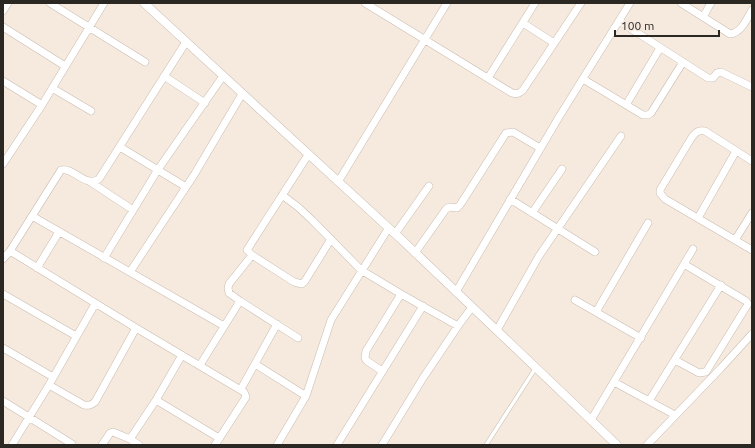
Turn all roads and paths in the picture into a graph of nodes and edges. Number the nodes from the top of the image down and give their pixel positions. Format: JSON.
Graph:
{"nodes":[{"id":1,"x":8,"y":3,"type":"edge"},
{"id":2,"x":50,"y":3,"type":"edge"},
{"id":3,"x":104,"y":3,"type":"edge"},
{"id":4,"x":365,"y":3,"type":"edge"},
{"id":5,"x":446,"y":3,"type":"edge"},
{"id":6,"x":535,"y":3,"type":"edge"},
{"id":7,"x":581,"y":3,"type":"edge"},
{"id":8,"x":630,"y":3,"type":"edge"},
{"id":9,"x":681,"y":3,"type":"edge"},
{"id":10,"x":711,"y":3,"type":"edge"},
{"id":11,"x":146,"y":4,"type":"edge"},
{"id":12,"x":752,"y":10,"type":"edge"},
{"id":13,"x":3,"y":12,"type":"edge"},
{"id":14,"x":703,"y":17,"type":"junction"},
{"id":15,"x":619,"y":21,"type":"junction"},
{"id":16,"x":523,"y":23,"type":"junction"},
{"id":17,"x":89,"y":26,"type":"junction"},
{"id":18,"x":3,"y":27,"type":"edge"},
{"id":19,"x":424,"y":40,"type":"junction"},
{"id":20,"x":186,"y":42,"type":"junction"},
{"id":21,"x":554,"y":43,"type":"junction"},
{"id":22,"x":660,"y":48,"type":"junction"},
{"id":23,"x":144,"y":62,"type":"dead end"},
{"id":24,"x":683,"y":62,"type":"junction"},
{"id":25,"x":65,"y":66,"type":"junction"},
{"id":26,"x":164,"y":76,"type":"junction"},
{"id":27,"x":223,"y":76,"type":"junction"},
{"id":28,"x":488,"y":78,"type":"junction"},
{"id":29,"x":583,"y":79,"type":"junction"},
{"id":30,"x":3,"y":81,"type":"edge"},
{"id":31,"x":752,"y":87,"type":"edge"},
{"id":32,"x":52,"y":88,"type":"junction"},
{"id":33,"x":242,"y":94,"type":"junction"},
{"id":34,"x":205,"y":103,"type":"junction"},
{"id":35,"x":626,"y":104,"type":"junction"},
{"id":36,"x":42,"y":105,"type":"junction"},
{"id":37,"x":91,"y":111,"type":"dead end"},
{"id":38,"x":621,"y":136,"type":"dead end"},
{"id":39,"x":120,"y":147,"type":"junction"},
{"id":40,"x":540,"y":148,"type":"junction"},
{"id":41,"x":736,"y":151,"type":"junction"},
{"id":42,"x":308,"y":155,"type":"junction"},
{"id":43,"x":752,"y":161,"type":"edge"},
{"id":44,"x":3,"y":164,"type":"edge"},
{"id":45,"x":562,"y":169,"type":"dead end"},
{"id":46,"x":157,"y":171,"type":"junction"},
{"id":47,"x":89,"y":181,"type":"junction"},
{"id":48,"x":338,"y":182,"type":"junction"},
{"id":49,"x":429,"y":186,"type":"dead end"},
{"id":50,"x":186,"y":187,"type":"junction"},
{"id":51,"x":282,"y":194,"type":"junction"},
{"id":52,"x":510,"y":199,"type":"junction"},
{"id":53,"x":133,"y":210,"type":"junction"},
{"id":54,"x":532,"y":213,"type":"junction"},
{"id":55,"x":752,"y":213,"type":"edge"},
{"id":56,"x":32,"y":216,"type":"junction"},
{"id":57,"x":698,"y":218,"type":"junction"},
{"id":58,"x":648,"y":223,"type":"dead end"},
{"id":59,"x":388,"y":229,"type":"junction"},
{"id":60,"x":557,"y":229,"type":"junction"},
{"id":61,"x":58,"y":232,"type":"junction"},
{"id":62,"x":395,"y":234,"type":"junction"},
{"id":63,"x":331,"y":239,"type":"junction"},
{"id":64,"x":735,"y":240,"type":"junction"},
{"id":65,"x":693,"y":249,"type":"dead end"},
{"id":66,"x":752,"y":250,"type":"edge"},
{"id":67,"x":10,"y":251,"type":"junction"},
{"id":68,"x":595,"y":252,"type":"dead end"},
{"id":69,"x":415,"y":253,"type":"junction"},
{"id":70,"x":252,"y":255,"type":"junction"},
{"id":71,"x":104,"y":258,"type":"junction"},
{"id":72,"x":3,"y":259,"type":"edge"},
{"id":73,"x":684,"y":264,"type":"junction"},
{"id":74,"x":37,"y":268,"type":"junction"},
{"id":75,"x":361,"y":270,"type":"junction"},
{"id":76,"x":130,"y":272,"type":"junction"},
{"id":77,"x":722,"y":285,"type":"junction"},
{"id":78,"x":456,"y":292,"type":"junction"},
{"id":79,"x":3,"y":294,"type":"edge"},
{"id":80,"x":401,"y":294,"type":"junction"},
{"id":81,"x":575,"y":300,"type":"dead end"},
{"id":82,"x":240,"y":301,"type":"junction"},
{"id":83,"x":95,"y":304,"type":"junction"},
{"id":84,"x":423,"y":306,"type":"junction"},
{"id":85,"x":472,"y":307,"type":"junction"},
{"id":86,"x":596,"y":312,"type":"junction"},
{"id":87,"x":277,"y":324,"type":"junction"},
{"id":88,"x":224,"y":326,"type":"junction"},
{"id":89,"x":458,"y":326,"type":"junction"},
{"id":90,"x":136,"y":328,"type":"junction"},
{"id":91,"x":497,"y":330,"type":"junction"},
{"id":92,"x":752,"y":334,"type":"edge"},
{"id":93,"x":76,"y":336,"type":"junction"},
{"id":94,"x":298,"y":338,"type":"dead end"},
{"id":95,"x":641,"y":338,"type":"junction"},
{"id":96,"x":3,"y":348,"type":"edge"},
{"id":97,"x":182,"y":355,"type":"junction"},
{"id":98,"x":675,"y":360,"type":"junction"},
{"id":99,"x":255,"y":364,"type":"junction"},
{"id":100,"x":200,"y":365,"type":"junction"},
{"id":101,"x":536,"y":368,"type":"junction"},
{"id":102,"x":382,"y":371,"type":"junction"},
{"id":103,"x":53,"y":377,"type":"junction"},
{"id":104,"x":614,"y":382,"type":"junction"},
{"id":105,"x":49,"y":385,"type":"junction"},
{"id":106,"x":240,"y":389,"type":"junction"},
{"id":107,"x":306,"y":396,"type":"junction"},
{"id":108,"x":156,"y":400,"type":"junction"},
{"id":109,"x":3,"y":401,"type":"edge"},
{"id":110,"x":649,"y":401,"type":"junction"},
{"id":111,"x":675,"y":415,"type":"junction"},
{"id":112,"x":29,"y":417,"type":"junction"},
{"id":113,"x":591,"y":420,"type":"junction"},
{"id":114,"x":219,"y":438,"type":"junction"},
{"id":115,"x":130,"y":439,"type":"junction"},
{"id":116,"x":72,"y":444,"type":"dead end"},
{"id":117,"x":12,"y":445,"type":"edge"},
{"id":118,"x":102,"y":445,"type":"edge"},
{"id":119,"x":139,"y":445,"type":"edge"},
{"id":120,"x":215,"y":445,"type":"edge"},
{"id":121,"x":277,"y":445,"type":"edge"},
{"id":122,"x":337,"y":445,"type":"edge"},
{"id":123,"x":382,"y":445,"type":"edge"},
{"id":124,"x":486,"y":445,"type":"edge"},
{"id":125,"x":617,"y":445,"type":"edge"},
{"id":126,"x":647,"y":445,"type":"edge"}],
"edges":[{"from":1,"to":13,"type":"street"},
{"from":2,"to":17,"type":"street"},
{"from":3,"to":17,"type":"street"},
{"from":4,"to":19,"type":"street"},
{"from":5,"to":19,"type":"street"},
{"from":6,"to":16,"type":"street"},
{"from":7,"to":21,"type":"street"},
{"from":8,"to":15,"type":"street"},
{"from":9,"to":14,"type":"street"},
{"from":10,"to":14,"type":"street"},
{"from":11,"to":20,"type":"street"},
{"from":12,"to":14,"type":"street"},
{"from":15,"to":22,"type":"street"},
{"from":15,"to":29,"type":"street"},
{"from":16,"to":21,"type":"street"},
{"from":16,"to":28,"type":"street"},
{"from":17,"to":23,"type":"street"},
{"from":17,"to":25,"type":"street"},
{"from":18,"to":25,"type":"street"},
{"from":19,"to":28,"type":"street"},
{"from":19,"to":48,"type":"street"},
{"from":20,"to":26,"type":"street"},
{"from":20,"to":27,"type":"street"},
{"from":21,"to":28,"type":"street"},
{"from":22,"to":24,"type":"street"},
{"from":22,"to":35,"type":"street"},
{"from":24,"to":31,"type":"street"},
{"from":24,"to":35,"type":"street"},
{"from":25,"to":32,"type":"street"},
{"from":26,"to":34,"type":"street"},
{"from":26,"to":39,"type":"street"},
{"from":27,"to":33,"type":"street"},
{"from":27,"to":34,"type":"street"},
{"from":29,"to":35,"type":"street"},
{"from":29,"to":40,"type":"street"},
{"from":30,"to":36,"type":"street"},
{"from":32,"to":36,"type":"street"},
{"from":32,"to":37,"type":"street"},
{"from":33,"to":42,"type":"street"},
{"from":33,"to":50,"type":"street"},
{"from":34,"to":46,"type":"street"},
{"from":36,"to":44,"type":"street"},
{"from":38,"to":60,"type":"street"},
{"from":39,"to":46,"type":"street"},
{"from":39,"to":47,"type":"street"},
{"from":40,"to":52,"type":"street"},
{"from":40,"to":69,"type":"street"},
{"from":41,"to":43,"type":"street"},
{"from":41,"to":57,"type":"street"},
{"from":41,"to":57,"type":"street"},
{"from":42,"to":48,"type":"street"},
{"from":42,"to":51,"type":"street"},
{"from":45,"to":54,"type":"street"},
{"from":46,"to":50,"type":"street"},
{"from":46,"to":53,"type":"street"},
{"from":47,"to":53,"type":"street"},
{"from":47,"to":56,"type":"street"},
{"from":48,"to":59,"type":"street"},
{"from":49,"to":62,"type":"street"},
{"from":50,"to":76,"type":"street"},
{"from":51,"to":63,"type":"street"},
{"from":51,"to":70,"type":"street"},
{"from":52,"to":54,"type":"street"},
{"from":52,"to":78,"type":"street"},
{"from":53,"to":71,"type":"street"},
{"from":54,"to":60,"type":"street"},
{"from":55,"to":64,"type":"street"},
{"from":56,"to":61,"type":"street"},
{"from":56,"to":67,"type":"street"},
{"from":57,"to":64,"type":"street"},
{"from":58,"to":86,"type":"street"},
{"from":59,"to":62,"type":"street"},
{"from":59,"to":75,"type":"street"},
{"from":60,"to":68,"type":"street"},
{"from":60,"to":91,"type":"street"},
{"from":61,"to":71,"type":"street"},
{"from":61,"to":74,"type":"street"},
{"from":62,"to":69,"type":"street"},
{"from":63,"to":70,"type":"street"},
{"from":63,"to":75,"type":"street"},
{"from":64,"to":66,"type":"street"},
{"from":65,"to":73,"type":"street"},
{"from":67,"to":72,"type":"street"},
{"from":67,"to":74,"type":"street"},
{"from":69,"to":78,"type":"street"},
{"from":70,"to":82,"type":"street"},
{"from":71,"to":76,"type":"street"},
{"from":73,"to":77,"type":"street"},
{"from":73,"to":95,"type":"street"},
{"from":74,"to":83,"type":"street"},
{"from":75,"to":80,"type":"street"},
{"from":75,"to":107,"type":"street"},
{"from":76,"to":88,"type":"street"},
{"from":77,"to":98,"type":"street"},
{"from":77,"to":98,"type":"street"},
{"from":78,"to":85,"type":"street"},
{"from":79,"to":93,"type":"street"},
{"from":80,"to":84,"type":"street"},
{"from":80,"to":102,"type":"street"},
{"from":81,"to":86,"type":"street"},
{"from":82,"to":87,"type":"street"},
{"from":82,"to":88,"type":"street"},
{"from":83,"to":90,"type":"street"},
{"from":83,"to":93,"type":"street"},
{"from":84,"to":89,"type":"street"},
{"from":84,"to":102,"type":"street"},
{"from":85,"to":89,"type":"street"},
{"from":85,"to":91,"type":"street"},
{"from":86,"to":95,"type":"street"},
{"from":87,"to":94,"type":"street"},
{"from":87,"to":99,"type":"street"},
{"from":88,"to":100,"type":"street"},
{"from":89,"to":123,"type":"street"},
{"from":90,"to":97,"type":"street"},
{"from":90,"to":105,"type":"street"},
{"from":91,"to":101,"type":"street"},
{"from":92,"to":111,"type":"street"},
{"from":93,"to":103,"type":"street"},
{"from":95,"to":104,"type":"street"},
{"from":96,"to":103,"type":"street"},
{"from":97,"to":100,"type":"street"},
{"from":97,"to":108,"type":"street"},
{"from":98,"to":110,"type":"street"},
{"from":99,"to":106,"type":"street"},
{"from":99,"to":107,"type":"street"},
{"from":100,"to":106,"type":"street"},
{"from":101,"to":113,"type":"street"},
{"from":101,"to":124,"type":"lane"},
{"from":102,"to":122,"type":"street"},
{"from":103,"to":105,"type":"street"},
{"from":104,"to":110,"type":"street"},
{"from":104,"to":113,"type":"street"},
{"from":105,"to":112,"type":"street"},
{"from":106,"to":114,"type":"street"},
{"from":107,"to":121,"type":"street"},
{"from":108,"to":114,"type":"street"},
{"from":108,"to":115,"type":"street"},
{"from":109,"to":112,"type":"street"},
{"from":110,"to":111,"type":"street"},
{"from":111,"to":126,"type":"street"},
{"from":112,"to":116,"type":"street"},
{"from":112,"to":117,"type":"street"},
{"from":113,"to":125,"type":"street"},
{"from":114,"to":120,"type":"street"},
{"from":115,"to":118,"type":"street"},
{"from":115,"to":119,"type":"street"}]}
